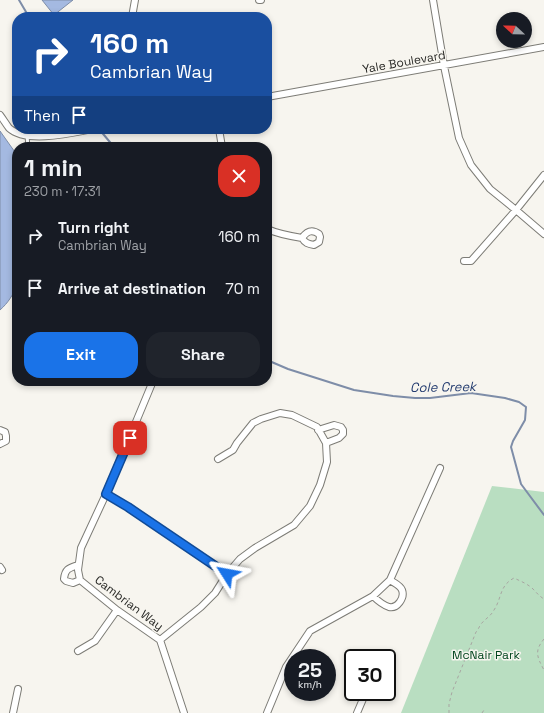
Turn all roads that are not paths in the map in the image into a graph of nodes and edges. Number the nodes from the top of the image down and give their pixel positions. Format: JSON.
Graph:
{"nodes":[{"id":1,"x":135,"y":0,"type":"edge"},
{"id":2,"x":433,"y":0,"type":"edge"},
{"id":3,"x":133,"y":12,"type":"edge"},
{"id":4,"x":544,"y":47,"type":"edge"},
{"id":5,"x":444,"y":66,"type":"junction"},
{"id":6,"x":272,"y":96,"type":"edge"},
{"id":7,"x":0,"y":115,"type":"edge"},
{"id":8,"x":12,"y":129,"type":"edge"},
{"id":9,"x":19,"y":134,"type":"edge"},
{"id":10,"x":61,"y":134,"type":"edge"},
{"id":11,"x":27,"y":136,"type":"junction"},
{"id":12,"x":28,"y":142,"type":"edge"},
{"id":13,"x":544,"y":175,"type":"edge"},
{"id":14,"x":516,"y":210,"type":"junction"},
{"id":15,"x":272,"y":231,"type":"edge"},
{"id":16,"x":544,"y":234,"type":"edge"},
{"id":17,"x":302,"y":238,"type":"dead end"},
{"id":18,"x":464,"y":261,"type":"dead end"},
{"id":19,"x":151,"y":386,"type":"edge"},
{"id":20,"x":0,"y":430,"type":"edge"},
{"id":21,"x":318,"y":430,"type":"junction"},
{"id":22,"x":326,"y":443,"type":"junction"},
{"id":23,"x":0,"y":444,"type":"edge"},
{"id":24,"x":218,"y":459,"type":"dead end"},
{"id":25,"x":440,"y":468,"type":"dead end"},
{"id":26,"x":106,"y":494,"type":"junction"},
{"id":27,"x":78,"y":565,"type":"junction"},
{"id":28,"x":227,"y":574,"type":"junction"},
{"id":29,"x":80,"y":580,"type":"junction"},
{"id":30,"x":390,"y":580,"type":"junction"},
{"id":31,"x":373,"y":596,"type":"junction"},
{"id":32,"x":117,"y":610,"type":"junction"},
{"id":33,"x":160,"y":640,"type":"junction"},
{"id":34,"x":78,"y":651,"type":"dead end"},
{"id":35,"x":18,"y":689,"type":"dead end"},
{"id":36,"x":362,"y":701,"type":"edge"},
{"id":37,"x":13,"y":713,"type":"edge"},
{"id":38,"x":184,"y":713,"type":"edge"},
{"id":39,"x":267,"y":713,"type":"edge"},
{"id":40,"x":357,"y":713,"type":"edge"}],
"edges":[{"from":1,"to":3,"type":"street"},
{"from":2,"to":5,"type":"street"},
{"from":4,"to":5,"type":"street","name":"Yale Boulevard"},
{"from":5,"to":6,"type":"street","name":"Yale Boulevard"},
{"from":5,"to":14,"type":"street"},
{"from":7,"to":8,"type":"street"},
{"from":9,"to":11,"type":"street"},
{"from":10,"to":11,"type":"street"},
{"from":11,"to":12,"type":"lane"},
{"from":13,"to":14,"type":"street"},
{"from":14,"to":16,"type":"street"},
{"from":14,"to":18,"type":"street"},
{"from":15,"to":17,"type":"street"},
{"from":19,"to":26,"type":"street","name":"Cambrian Way"},
{"from":20,"to":23,"type":"street"},
{"from":21,"to":22,"type":"street"},
{"from":21,"to":22,"type":"street"},
{"from":21,"to":24,"type":"street"},
{"from":22,"to":28,"type":"street"},
{"from":25,"to":30,"type":"street"},
{"from":26,"to":27,"type":"street","name":"Cambrian Way"},
{"from":26,"to":28,"type":"street"},
{"from":27,"to":29,"type":"street","name":"Cambrian Way"},
{"from":27,"to":29,"type":"street","name":"Cambrian Way"},
{"from":28,"to":33,"type":"street"},
{"from":29,"to":32,"type":"street","name":"Cambrian Way"},
{"from":30,"to":31,"type":"street"},
{"from":30,"to":31,"type":"street"},
{"from":31,"to":39,"type":"street"},
{"from":32,"to":33,"type":"street","name":"Cambrian Way"},
{"from":32,"to":34,"type":"street"},
{"from":33,"to":38,"type":"street","name":"Cambrian Way"},
{"from":35,"to":37,"type":"street"},
{"from":36,"to":40,"type":"street"}]}
